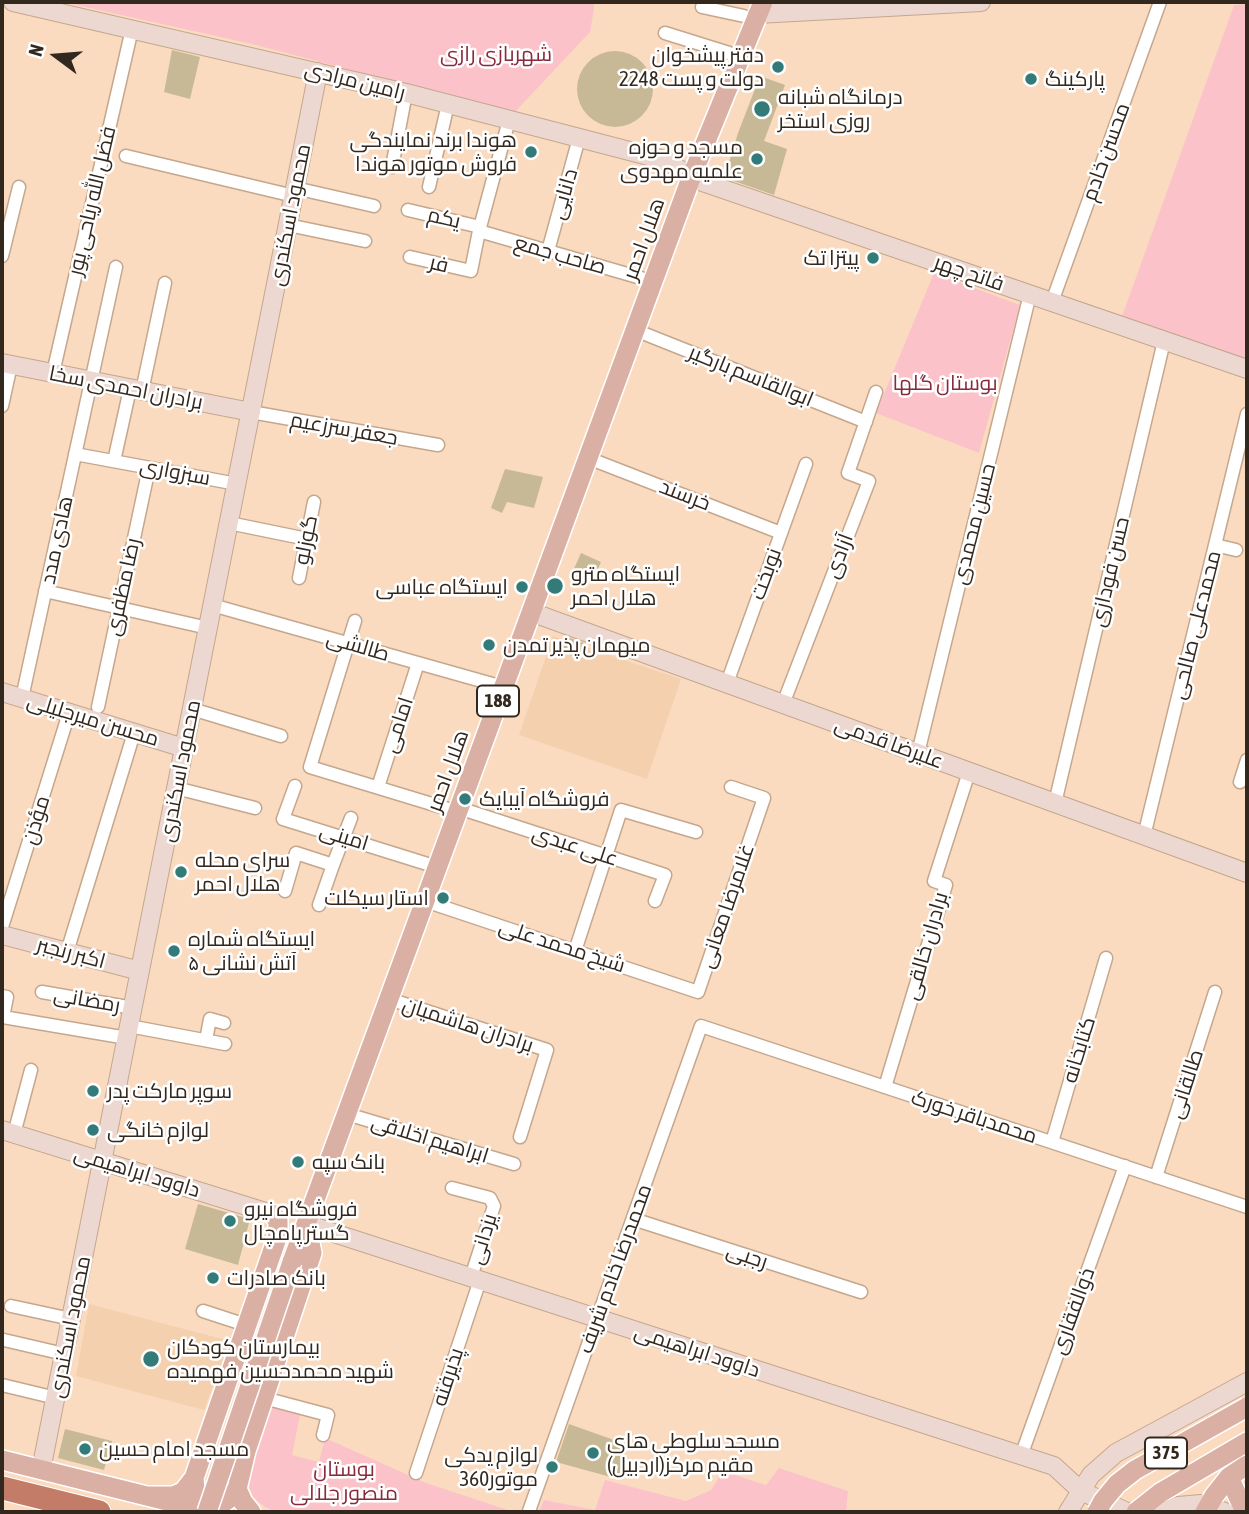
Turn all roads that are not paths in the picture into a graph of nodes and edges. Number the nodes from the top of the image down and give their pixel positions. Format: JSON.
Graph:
{"nodes":[{"id":1,"x":13,"y":2,"type":"edge"},
{"id":2,"x":981,"y":2,"type":"edge"},
{"id":3,"x":1160,"y":2,"type":"edge"},
{"id":4,"x":702,"y":7,"type":"dead end"},
{"id":5,"x":755,"y":11,"type":"edge"},
{"id":6,"x":132,"y":29,"type":"junction"},
{"id":7,"x":665,"y":33,"type":"dead end"},
{"id":8,"x":729,"y":53,"type":"dead end"},
{"id":9,"x":318,"y":72,"type":"junction"},
{"id":10,"x":406,"y":93,"type":"junction"},
{"id":11,"x":448,"y":104,"type":"junction"},
{"id":12,"x":509,"y":120,"type":"junction"},
{"id":13,"x":579,"y":138,"type":"junction"},
{"id":14,"x":126,"y":156,"type":"dead end"},
{"id":15,"x":392,"y":167,"type":"dead end"},
{"id":16,"x":691,"y":177,"type":"junction"},
{"id":17,"x":19,"y":187,"type":"dead end"},
{"id":18,"x":429,"y":187,"type":"dead end"},
{"id":19,"x":294,"y":192,"type":"junction"},
{"id":20,"x":373,"y":206,"type":"dead end"},
{"id":21,"x":408,"y":210,"type":"dead end"},
{"id":22,"x":288,"y":225,"type":"junction"},
{"id":23,"x":480,"y":229,"type":"junction"},
{"id":24,"x":365,"y":241,"type":"dead end"},
{"id":25,"x":548,"y":251,"type":"junction"},
{"id":26,"x":2,"y":256,"type":"edge"},
{"id":27,"x":410,"y":257,"type":"dead end"},
{"id":28,"x":116,"y":267,"type":"dead end"},
{"id":29,"x":641,"y":278,"type":"dead end"},
{"id":30,"x":164,"y":283,"type":"dead end"},
{"id":31,"x":1030,"y":295,"type":"junction"},
{"id":32,"x":1052,"y":302,"type":"junction"},
{"id":33,"x":635,"y":330,"type":"junction"},
{"id":34,"x":1164,"y":341,"type":"junction"},
{"id":35,"x":6,"y":364,"type":"edge"},
{"id":36,"x":1247,"y":369,"type":"edge"},
{"id":37,"x":53,"y":373,"type":"junction"},
{"id":38,"x":91,"y":381,"type":"junction"},
{"id":39,"x":136,"y":390,"type":"junction"},
{"id":40,"x":876,"y":392,"type":"dead end"},
{"id":41,"x":2,"y":406,"type":"edge"},
{"id":42,"x":251,"y":412,"type":"junction"},
{"id":43,"x":1247,"y":414,"type":"edge"},
{"id":44,"x":866,"y":422,"type":"junction"},
{"id":45,"x":438,"y":446,"type":"dead end"},
{"id":46,"x":75,"y":454,"type":"junction"},
{"id":47,"x":588,"y":458,"type":"junction"},
{"id":48,"x":114,"y":461,"type":"junction"},
{"id":49,"x":806,"y":464,"type":"dead end"},
{"id":50,"x":149,"y":468,"type":"junction"},
{"id":51,"x":237,"y":484,"type":"junction"},
{"id":52,"x":314,"y":502,"type":"dead end"},
{"id":53,"x":229,"y":523,"type":"junction"},
{"id":54,"x":781,"y":533,"type":"junction"},
{"id":55,"x":307,"y":539,"type":"junction"},
{"id":56,"x":1215,"y":545,"type":"junction"},
{"id":57,"x":1236,"y":550,"type":"dead end"},
{"id":58,"x":299,"y":579,"type":"dead end"},
{"id":59,"x":45,"y":591,"type":"junction"},
{"id":60,"x":212,"y":605,"type":"junction"},
{"id":61,"x":119,"y":607,"type":"junction"},
{"id":62,"x":531,"y":612,"type":"junction"},
{"id":63,"x":355,"y":621,"type":"dead end"},
{"id":64,"x":208,"y":628,"type":"junction"},
{"id":65,"x":348,"y":643,"type":"junction"},
{"id":66,"x":418,"y":663,"type":"junction"},
{"id":67,"x":727,"y":683,"type":"junction"},
{"id":68,"x":503,"y":687,"type":"junction"},
{"id":69,"x":2,"y":692,"type":"edge"},
{"id":70,"x":22,"y":698,"type":"junction"},
{"id":71,"x":783,"y":704,"type":"junction"},
{"id":72,"x":98,"y":707,"type":"dead end"},
{"id":73,"x":192,"y":709,"type":"junction"},
{"id":74,"x":69,"y":713,"type":"junction"},
{"id":75,"x":134,"y":733,"type":"junction"},
{"id":76,"x":281,"y":736,"type":"dead end"},
{"id":77,"x":184,"y":748,"type":"junction"},
{"id":78,"x":918,"y":753,"type":"junction"},
{"id":79,"x":1247,"y":760,"type":"edge"},
{"id":80,"x":969,"y":772,"type":"junction"},
{"id":81,"x":1240,"y":782,"type":"dead end"},
{"id":82,"x":295,"y":786,"type":"dead end"},
{"id":83,"x":378,"y":787,"type":"junction"},
{"id":84,"x":732,"y":787,"type":"dead end"},
{"id":85,"x":176,"y":789,"type":"junction"},
{"id":86,"x":1055,"y":803,"type":"junction"},
{"id":87,"x":255,"y":808,"type":"dead end"},
{"id":88,"x":458,"y":810,"type":"junction"},
{"id":89,"x":351,"y":818,"type":"dead end"},
{"id":90,"x":696,"y":832,"type":"dead end"},
{"id":91,"x":1144,"y":835,"type":"junction"},
{"id":92,"x":344,"y":837,"type":"junction"},
{"id":93,"x":606,"y":856,"type":"junction"},
{"id":94,"x":333,"y":864,"type":"junction"},
{"id":95,"x":437,"y":867,"type":"junction"},
{"id":96,"x":1247,"y":873,"type":"edge"},
{"id":97,"x":285,"y":891,"type":"dead end"},
{"id":98,"x":425,"y":901,"type":"junction"},
{"id":99,"x":655,"y":901,"type":"dead end"},
{"id":100,"x":319,"y":905,"type":"dead end"},
{"id":101,"x":2,"y":928,"type":"edge"},
{"id":102,"x":2,"y":934,"type":"edge"},
{"id":103,"x":575,"y":951,"type":"junction"},
{"id":104,"x":66,"y":952,"type":"junction"},
{"id":105,"x":1106,"y":958,"type":"dead end"},
{"id":106,"x":140,"y":971,"type":"junction"},
{"id":107,"x":42,"y":992,"type":"dead end"},
{"id":108,"x":698,"y":992,"type":"joint"},
{"id":109,"x":1215,"y":992,"type":"dead end"},
{"id":110,"x":2,"y":996,"type":"edge"},
{"id":111,"x":388,"y":999,"type":"junction"},
{"id":112,"x":224,"y":1023,"type":"dead end"},
{"id":113,"x":130,"y":1024,"type":"junction"},
{"id":114,"x":701,"y":1027,"type":"joint"},
{"id":115,"x":206,"y":1040,"type":"junction"},
{"id":116,"x":225,"y":1044,"type":"dead end"},
{"id":117,"x":31,"y":1070,"type":"dead end"},
{"id":118,"x":884,"y":1087,"type":"junction"},
{"id":119,"x":346,"y":1114,"type":"junction"},
{"id":120,"x":8,"y":1132,"type":"edge"},
{"id":121,"x":520,"y":1137,"type":"dead end"},
{"id":122,"x":1052,"y":1142,"type":"junction"},
{"id":123,"x":102,"y":1162,"type":"junction"},
{"id":124,"x":514,"y":1164,"type":"dead end"},
{"id":125,"x":1125,"y":1166,"type":"junction"},
{"id":126,"x":1156,"y":1177,"type":"junction"},
{"id":127,"x":453,"y":1188,"type":"dead end"},
{"id":128,"x":1247,"y":1207,"type":"edge"},
{"id":129,"x":272,"y":1214,"type":"joint"},
{"id":130,"x":633,"y":1220,"type":"junction"},
{"id":131,"x":306,"y":1224,"type":"junction"},
{"id":132,"x":475,"y":1279,"type":"junction"},
{"id":133,"x":861,"y":1292,"type":"dead end"},
{"id":134,"x":11,"y":1306,"type":"dead end"},
{"id":135,"x":203,"y":1311,"type":"dead end"},
{"id":136,"x":598,"y":1318,"type":"junction"},
{"id":137,"x":71,"y":1319,"type":"junction"},
{"id":138,"x":246,"y":1325,"type":"junction"},
{"id":139,"x":4,"y":1340,"type":"dead end"},
{"id":140,"x":64,"y":1354,"type":"junction"},
{"id":141,"x":1247,"y":1382,"type":"edge"},
{"id":142,"x":2,"y":1385,"type":"edge"},
{"id":143,"x":56,"y":1398,"type":"junction"},
{"id":144,"x":264,"y":1398,"type":"junction"},
{"id":145,"x":1247,"y":1407,"type":"edge"},
{"id":146,"x":323,"y":1435,"type":"dead end"},
{"id":147,"x":1247,"y":1442,"type":"edge"},
{"id":148,"x":1021,"y":1456,"type":"junction"},
{"id":149,"x":2,"y":1460,"type":"edge"},
{"id":150,"x":1247,"y":1465,"type":"edge"},
{"id":151,"x":41,"y":1470,"type":"junction"},
{"id":152,"x":416,"y":1473,"type":"dead end"},
{"id":153,"x":1229,"y":1477,"type":"junction"},
{"id":154,"x":194,"y":1478,"type":"junction"},
{"id":155,"x":2,"y":1488,"type":"edge"},
{"id":156,"x":237,"y":1489,"type":"junction"},
{"id":157,"x":1081,"y":1491,"type":"junction"},
{"id":158,"x":147,"y":1496,"type":"junction"},
{"id":159,"x":1213,"y":1510,"type":"edge"},
{"id":160,"x":529,"y":1511,"type":"edge"},
{"id":161,"x":99,"y":1512,"type":"edge"},
{"id":162,"x":209,"y":1512,"type":"edge"},
{"id":163,"x":251,"y":1512,"type":"edge"},
{"id":164,"x":1068,"y":1512,"type":"edge"},
{"id":165,"x":1097,"y":1512,"type":"edge"},
{"id":166,"x":1127,"y":1512,"type":"edge"},
{"id":167,"x":1136,"y":1512,"type":"edge"},
{"id":168,"x":1161,"y":1512,"type":"edge"},
{"id":169,"x":1245,"y":1512,"type":"edge"}],
"edges":[{"from":1,"to":6,"type":"street","name":"رامین مرادی"},
{"from":2,"to":5,"type":"street"},
{"from":3,"to":32,"type":"street","name":"محسن خادم"},
{"from":4,"to":5,"type":"street"},
{"from":5,"to":16,"type":"main road","number":"188"},
{"from":6,"to":9,"type":"street","name":"رامین مرادی"},
{"from":6,"to":37,"type":"street","name":"فضل الله ریاحی پور"},
{"from":7,"to":8,"type":"street"},
{"from":9,"to":10,"type":"street","name":"رامین مرادی"},
{"from":9,"to":19,"type":"street","name":"محمود اسکندری"},
{"from":10,"to":11,"type":"street","name":"رامین مرادی"},
{"from":10,"to":15,"type":"street"},
{"from":11,"to":12,"type":"street","name":"رامین مرادی"},
{"from":11,"to":18,"type":"street"},
{"from":12,"to":13,"type":"street","name":"رامین مرادی"},
{"from":12,"to":23,"type":"street"},
{"from":13,"to":16,"type":"street","name":"رامین مرادی"},
{"from":13,"to":25,"type":"street","name":"دانایی"},
{"from":14,"to":19,"type":"street"},
{"from":16,"to":31,"type":"street","name":"فاتح چهر"},
{"from":16,"to":33,"type":"main road","name":"هلال احمر","number":"188"},
{"from":17,"to":26,"type":"street"},
{"from":19,"to":20,"type":"street"},
{"from":19,"to":22,"type":"street","name":"محمود اسکندری"},
{"from":21,"to":23,"type":"street","name":"یکم"},
{"from":22,"to":24,"type":"street"},
{"from":22,"to":42,"type":"street","name":"محمود اسکندری"},
{"from":23,"to":25,"type":"street","name":"صاحب جمع"},
{"from":23,"to":27,"type":"street","name":"فر"},
{"from":25,"to":29,"type":"street","name":"صاحب جمع"},
{"from":28,"to":38,"type":"street","name":"هادی مدد"},
{"from":30,"to":39,"type":"street","name":"سبزواری"},
{"from":31,"to":32,"type":"street","name":"فاتح چهر"},
{"from":31,"to":78,"type":"street","name":"حسین محمدی"},
{"from":32,"to":34,"type":"street","name":"فاتح چهر"},
{"from":33,"to":44,"type":"street","name":"ابوالقاسم بارگیر"},
{"from":33,"to":47,"type":"main road","name":"هلال احمر","number":"188"},
{"from":34,"to":36,"type":"street","name":"فاتح چهر"},
{"from":34,"to":86,"type":"street","name":"حسن فودازی"},
{"from":35,"to":37,"type":"street","name":"برادران احمدی سخا"},
{"from":35,"to":41,"type":"street"},
{"from":37,"to":38,"type":"street","name":"برادران احمدی سخا"},
{"from":38,"to":39,"type":"street","name":"برادران احمدی سخا"},
{"from":38,"to":46,"type":"street","name":"هادی مدد"},
{"from":39,"to":42,"type":"street","name":"برادران احمدی سخا"},
{"from":39,"to":48,"type":"street","name":"سبزواری"},
{"from":40,"to":44,"type":"street"},
{"from":42,"to":45,"type":"street","name":"جعفر سرزعیم"},
{"from":42,"to":51,"type":"street","name":"محمود اسکندری"},
{"from":43,"to":56,"type":"street","name":"محمدعلی صالحی"},
{"from":44,"to":71,"type":"street","name":"آزادی"},
{"from":46,"to":48,"type":"street","name":"سبزواری"},
{"from":46,"to":59,"type":"street","name":"هادی مدد"},
{"from":47,"to":54,"type":"street","name":"خرسند"},
{"from":47,"to":62,"type":"main road","name":"هلال احمر","number":"188"},
{"from":48,"to":50,"type":"street","name":"سبزواری"},
{"from":49,"to":54,"type":"street","name":"نوبخت"},
{"from":50,"to":51,"type":"street","name":"سبزواری"},
{"from":50,"to":61,"type":"street","name":"رضا مظفری"},
{"from":51,"to":53,"type":"street","name":"محمود اسکندری"},
{"from":52,"to":55,"type":"street","name":"گوزلو"},
{"from":53,"to":55,"type":"street"},
{"from":53,"to":60,"type":"street","name":"محمود اسکندری"},
{"from":54,"to":67,"type":"street","name":"نوبخت"},
{"from":55,"to":58,"type":"street","name":"گوزلو"},
{"from":56,"to":57,"type":"street"},
{"from":56,"to":91,"type":"street","name":"محمدعلی صالحی"},
{"from":59,"to":61,"type":"street"},
{"from":59,"to":70,"type":"street","name":"هادی مدد"},
{"from":60,"to":64,"type":"street","name":"محمود اسکندری"},
{"from":60,"to":65,"type":"street","name":"طالشی"},
{"from":61,"to":64,"type":"street"},
{"from":61,"to":72,"type":"street","name":"رضا مظفری"},
{"from":62,"to":67,"type":"street","name":"علیرضا قدمی"},
{"from":62,"to":68,"type":"main road","name":"هلال احمر","number":"188"},
{"from":63,"to":65,"type":"street"},
{"from":64,"to":73,"type":"street","name":"محمود اسکندری"},
{"from":65,"to":66,"type":"street","name":"طالشی"},
{"from":65,"to":83,"type":"street"},
{"from":66,"to":68,"type":"street","name":"طالشی"},
{"from":66,"to":83,"type":"street","name":"امامی"},
{"from":67,"to":71,"type":"street","name":"علیرضا قدمی"},
{"from":68,"to":88,"type":"main road","name":"هلال احمر","number":"188"},
{"from":69,"to":70,"type":"street","name":"محسن میرجلیلی"},
{"from":70,"to":74,"type":"street","name":"محسن میرجلیلی"},
{"from":71,"to":78,"type":"street","name":"علیرضا قدمی"},
{"from":73,"to":76,"type":"street"},
{"from":73,"to":77,"type":"street","name":"محمود اسکندری"},
{"from":74,"to":75,"type":"street","name":"محسن میرجلیلی"},
{"from":74,"to":101,"type":"street","name":"مؤذن"},
{"from":75,"to":77,"type":"street","name":"محسن میرجلیلی"},
{"from":75,"to":104,"type":"street"},
{"from":77,"to":85,"type":"street","name":"محمود اسکندری"},
{"from":78,"to":80,"type":"street","name":"علیرضا قدمی"},
{"from":79,"to":81,"type":"street"},
{"from":80,"to":86,"type":"street","name":"علیرضا قدمی"},
{"from":80,"to":118,"type":"street","name":"برادران خالقی"},
{"from":82,"to":92,"type":"street","name":"امینی"},
{"from":83,"to":88,"type":"street"},
{"from":84,"to":108,"type":"street","name":"غلامرضا معانی"},
{"from":85,"to":87,"type":"street"},
{"from":85,"to":106,"type":"street","name":"محمود اسکندری"},
{"from":86,"to":91,"type":"street","name":"علیرضا قدمی"},
{"from":88,"to":93,"type":"street","name":"علی عبدی"},
{"from":88,"to":95,"type":"main road","name":"هلال احمر","number":"188"},
{"from":89,"to":92,"type":"street"},
{"from":90,"to":93,"type":"street"},
{"from":91,"to":96,"type":"street","name":"علیرضا قدمی"},
{"from":92,"to":94,"type":"street"},
{"from":92,"to":95,"type":"street","name":"امینی"},
{"from":93,"to":99,"type":"street","name":"علی عبدی"},
{"from":93,"to":103,"type":"street"},
{"from":94,"to":97,"type":"street"},
{"from":94,"to":100,"type":"street"},
{"from":95,"to":98,"type":"main road","name":"هلال احمر","number":"188"},
{"from":98,"to":103,"type":"street","name":"شیخ محمد علی"},
{"from":98,"to":111,"type":"main road","name":"هلال احمر","number":"188"},
{"from":102,"to":104,"type":"street","name":"اکبر رنجبر"},
{"from":103,"to":108,"type":"street","name":"شیخ محمد علی"},
{"from":104,"to":106,"type":"street","name":"اکبر رنجبر"},
{"from":105,"to":122,"type":"street","name":"کتابخانه"},
{"from":106,"to":113,"type":"street","name":"محمود اسکندری"},
{"from":107,"to":113,"type":"street","name":"رمضانی"},
{"from":109,"to":126,"type":"street","name":"طالقانی"},
{"from":110,"to":113,"type":"street"},
{"from":111,"to":119,"type":"main road","name":"هلال احمر","number":"188"},
{"from":111,"to":121,"type":"street","name":"برادران هاشمیان"},
{"from":112,"to":115,"type":"street"},
{"from":113,"to":115,"type":"street"},
{"from":113,"to":123,"type":"street","name":"محمود اسکندری"},
{"from":114,"to":118,"type":"street","name":"محمدباقر خورک"},
{"from":114,"to":130,"type":"street","name":"محمدرضا خادم شریف"},
{"from":115,"to":116,"type":"street"},
{"from":117,"to":120,"type":"street"},
{"from":118,"to":122,"type":"street","name":"محمدباقر خورک"},
{"from":119,"to":124,"type":"street","name":"ابراهیم اخلاقی"},
{"from":119,"to":131,"type":"main road","name":"هلال احمر","number":"188"},
{"from":120,"to":123,"type":"street","name":"داوود ابراهیمی"},
{"from":122,"to":125,"type":"street","name":"محمدباقر خورک"},
{"from":123,"to":129,"type":"street","name":"داوود ابراهیمی"},
{"from":123,"to":137,"type":"street","name":"محمود اسکندری"},
{"from":125,"to":126,"type":"street","name":"محمدباقر خورک"},
{"from":125,"to":148,"type":"street","name":"ذوالفقاری"},
{"from":126,"to":128,"type":"street","name":"محمدباقر خورک"},
{"from":127,"to":132,"type":"street","name":"یزدانی"},
{"from":129,"to":138,"type":"main road"},
{"from":130,"to":133,"type":"street","name":"رجبی"},
{"from":130,"to":136,"type":"street","name":"محمدرضا خادم شریف"},
{"from":131,"to":132,"type":"street","name":"داوود ابراهیمی"},
{"from":131,"to":144,"type":"main road"},
{"from":131,"to":162,"type":"main road","name":"هلال احمر","bridge":true},
{"from":132,"to":136,"type":"street","name":"داوود ابراهیمی"},
{"from":132,"to":152,"type":"street","name":"پذیرفته"},
{"from":134,"to":137,"type":"street"},
{"from":135,"to":138,"type":"street"},
{"from":136,"to":148,"type":"street","name":"داوود ابراهیمی"},
{"from":136,"to":160,"type":"street","name":"محمدرضا خادم شریف"},
{"from":137,"to":140,"type":"street","name":"محمود اسکندری"},
{"from":138,"to":154,"type":"main road"},
{"from":139,"to":140,"type":"street"},
{"from":140,"to":143,"type":"street","name":"محمود اسکندری"},
{"from":141,"to":157,"type":"street"},
{"from":142,"to":143,"type":"street"},
{"from":143,"to":151,"type":"street","name":"محمود اسکندری"},
{"from":144,"to":146,"type":"street"},
{"from":144,"to":156,"type":"main road"},
{"from":145,"to":165,"type":"main road","number":"375","bridge":true},
{"from":147,"to":167,"type":"main road","number":"375"},
{"from":148,"to":157,"type":"street","name":"داوود ابراهیمی"},
{"from":149,"to":151,"type":"main road"},
{"from":150,"to":153,"type":"main road"},
{"from":151,"to":158,"type":"main road"},
{"from":153,"to":159,"type":"main road"},
{"from":153,"to":169,"type":"main road"},
{"from":154,"to":156,"type":"main road"},
{"from":154,"to":158,"type":"main road"},
{"from":155,"to":161,"type":"highway"},
{"from":156,"to":163,"type":"main road"},
{"from":157,"to":164,"type":"street"},
{"from":157,"to":166,"type":"street","name":"داوود ابراهیمی"},
{"from":158,"to":162,"type":"main road"},
{"from":159,"to":168,"type":"street"}]}
